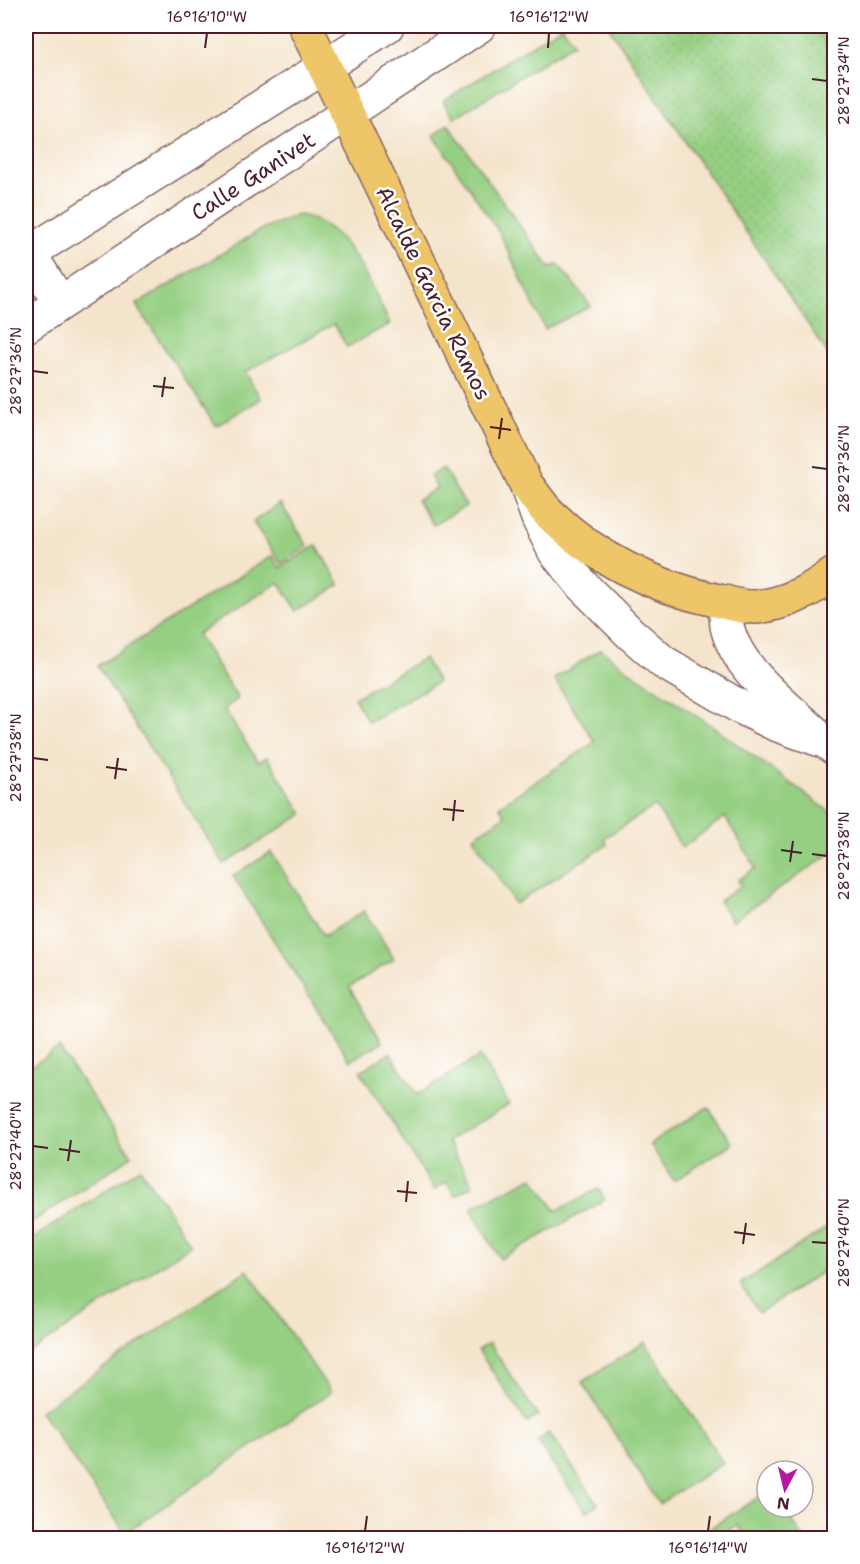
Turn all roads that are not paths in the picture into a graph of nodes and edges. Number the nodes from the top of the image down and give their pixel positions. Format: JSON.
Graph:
{"nodes":[{"id":1,"x":305,"y":26,"type":"edge"},
{"id":2,"x":387,"y":26,"type":"edge"},
{"id":3,"x":479,"y":26,"type":"edge"},
{"id":4,"x":324,"y":67,"type":"junction"},
{"id":5,"x":348,"y":114,"type":"junction"},
{"id":6,"x":27,"y":252,"type":"edge"},
{"id":7,"x":60,"y":303,"type":"junction"},
{"id":8,"x":26,"y":326,"type":"edge"},
{"id":9,"x":526,"y":484,"type":"junction"},
{"id":10,"x":834,"y":574,"type":"edge"},
{"id":11,"x":725,"y":603,"type":"junction"},
{"id":12,"x":830,"y":745,"type":"edge"}],
"edges":[{"from":1,"to":4,"type":"main road","name":"Alcalde Garcia Ramos"},
{"from":2,"to":4,"type":"street"},
{"from":3,"to":5,"type":"street","name":"Calle Ganivet"},
{"from":4,"to":5,"type":"main road","name":"Alcalde Garcia Ramos"},
{"from":4,"to":6,"type":"street"},
{"from":5,"to":7,"type":"street","name":"Calle Ganivet"},
{"from":5,"to":9,"type":"main road","name":"Alcalde Garcia Ramos"},
{"from":6,"to":7,"type":"street"},
{"from":7,"to":8,"type":"street","name":"Calle Ganivet"},
{"from":9,"to":11,"type":"main road","name":"Alcalde Garcia Ramos"},
{"from":9,"to":12,"type":"street"},
{"from":10,"to":11,"type":"main road","name":"Alcalde Garcia Ramos"},
{"from":11,"to":12,"type":"street"}]}
